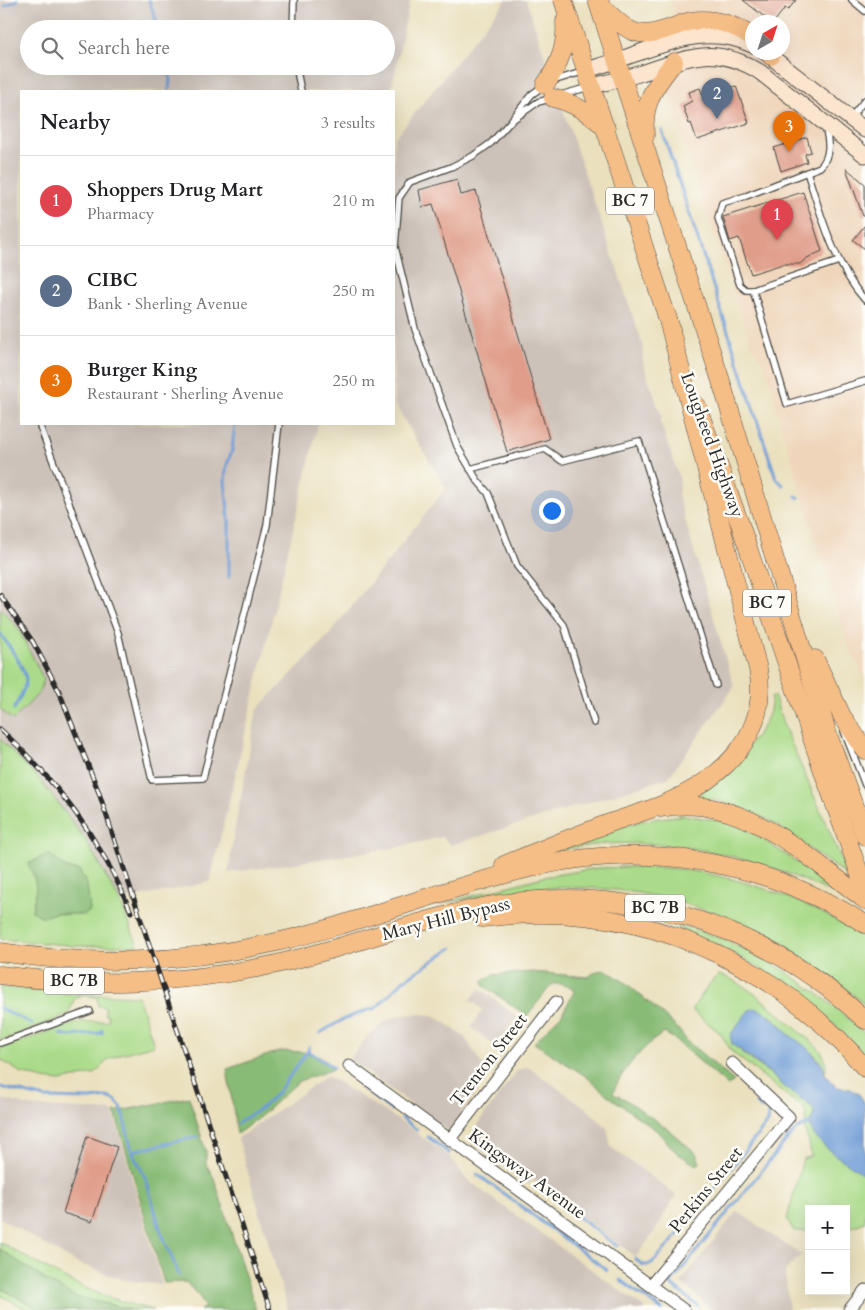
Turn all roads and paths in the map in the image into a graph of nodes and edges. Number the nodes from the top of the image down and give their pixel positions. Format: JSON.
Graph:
{"nodes":[{"id":1,"x":294,"y":0,"type":"edge"},
{"id":2,"x":563,"y":0,"type":"edge"},
{"id":3,"x":852,"y":0,"type":"edge"},
{"id":4,"x":597,"y":1,"type":"edge"},
{"id":5,"x":865,"y":11,"type":"edge"},
{"id":6,"x":293,"y":20,"type":"edge"},
{"id":7,"x":745,"y":33,"type":"edge"},
{"id":8,"x":745,"y":42,"type":"edge"},
{"id":9,"x":616,"y":60,"type":"junction"},
{"id":10,"x":776,"y":60,"type":"edge"},
{"id":11,"x":674,"y":62,"type":"junction"},
{"id":12,"x":297,"y":75,"type":"edge"},
{"id":13,"x":590,"y":78,"type":"junction"},
{"id":14,"x":622,"y":78,"type":"junction"},
{"id":15,"x":300,"y":90,"type":"edge"},
{"id":16,"x":549,"y":91,"type":"junction"},
{"id":17,"x":865,"y":100,"type":"edge"},
{"id":18,"x":850,"y":118,"type":"junction"},
{"id":19,"x":511,"y":121,"type":"junction"},
{"id":20,"x":824,"y":123,"type":"junction"},
{"id":21,"x":606,"y":128,"type":"junction"},
{"id":22,"x":865,"y":130,"type":"edge"},
{"id":23,"x":865,"y":155,"type":"edge"},
{"id":24,"x":647,"y":157,"type":"junction"},
{"id":25,"x":807,"y":172,"type":"junction"},
{"id":26,"x":839,"y":261,"type":"junction"},
{"id":27,"x":754,"y":290,"type":"junction"},
{"id":28,"x":865,"y":300,"type":"edge"},
{"id":29,"x":667,"y":316,"type":"junction"},
{"id":30,"x":865,"y":381,"type":"edge"},
{"id":31,"x":39,"y":425,"type":"edge"},
{"id":32,"x":279,"y":425,"type":"edge"},
{"id":33,"x":470,"y":469,"type":"junction"},
{"id":34,"x":752,"y":484,"type":"junction"},
{"id":35,"x":814,"y":656,"type":"dead end"},
{"id":36,"x":716,"y":685,"type":"dead end"},
{"id":37,"x":594,"y":723,"type":"dead end"},
{"id":38,"x":865,"y":750,"type":"edge"},
{"id":39,"x":865,"y":785,"type":"edge"},
{"id":40,"x":642,"y":813,"type":"junction"},
{"id":41,"x":865,"y":836,"type":"edge"},
{"id":42,"x":857,"y":888,"type":"edge"},
{"id":43,"x":421,"y":900,"type":"junction"},
{"id":44,"x":865,"y":900,"type":"edge"},
{"id":45,"x":864,"y":923,"type":"edge"},
{"id":46,"x":416,"y":924,"type":"junction"},
{"id":47,"x":0,"y":952,"type":"edge"},
{"id":48,"x":0,"y":975,"type":"edge"},
{"id":49,"x":556,"y":1002,"type":"dead end"},
{"id":50,"x":90,"y":1011,"type":"dead end"},
{"id":51,"x":865,"y":1020,"type":"edge"},
{"id":52,"x":0,"y":1043,"type":"edge"},
{"id":53,"x":732,"y":1063,"type":"dead end"},
{"id":54,"x":349,"y":1066,"type":"dead end"},
{"id":55,"x":865,"y":1068,"type":"edge"},
{"id":56,"x":450,"y":1139,"type":"junction"},
{"id":57,"x":651,"y":1285,"type":"junction"},
{"id":58,"x":865,"y":1290,"type":"edge"},
{"id":59,"x":684,"y":1310,"type":"edge"},
{"id":60,"x":849,"y":1310,"type":"edge"}],
"edges":[{"from":1,"to":6,"type":"lane"},
{"from":2,"to":13,"type":"main road","name":"Lougheed Highway","number":"BC 7"},
{"from":2,"to":16,"type":"main road"},
{"from":3,"to":5,"type":"lane"},
{"from":4,"to":7,"type":"main road"},
{"from":4,"to":9,"type":"main road","name":"Lougheed Highway","number":"BC 7"},
{"from":8,"to":9,"type":"main road"},
{"from":9,"to":13,"type":"main road"},
{"from":9,"to":14,"type":"main road","name":"Lougheed Highway","number":"BC 7"},
{"from":10,"to":18,"type":"main road"},
{"from":11,"to":14,"type":"main road"},
{"from":11,"to":20,"type":"main road"},
{"from":11,"to":24,"type":"main road"},
{"from":12,"to":15,"type":"lane"},
{"from":13,"to":14,"type":"main road"},
{"from":13,"to":16,"type":"lane"},
{"from":13,"to":16,"type":"lane"},
{"from":13,"to":21,"type":"main road","name":"Lougheed Highway","number":"BC 7"},
{"from":14,"to":24,"type":"main road","name":"Lougheed Highway","number":"BC 7"},
{"from":16,"to":19,"type":"lane"},
{"from":16,"to":19,"type":"lane"},
{"from":16,"to":21,"type":"main road"},
{"from":17,"to":18,"type":"lane"},
{"from":18,"to":22,"type":"main road"},
{"from":19,"to":33,"type":"lane"},
{"from":20,"to":23,"type":"main road"},
{"from":20,"to":25,"type":"lane"},
{"from":21,"to":29,"type":"main road","name":"Lougheed Highway","number":"BC 7"},
{"from":24,"to":34,"type":"main road","name":"Lougheed Highway","number":"BC 7"},
{"from":25,"to":26,"type":"lane"},
{"from":25,"to":27,"type":"lane"},
{"from":26,"to":27,"type":"lane"},
{"from":26,"to":28,"type":"lane"},
{"from":27,"to":30,"type":"lane"},
{"from":29,"to":40,"type":"main road"},
{"from":29,"to":42,"type":"main road","name":"Lougheed Highway","number":"BC 7"},
{"from":31,"to":32,"type":"lane"},
{"from":33,"to":36,"type":"lane"},
{"from":33,"to":37,"type":"lane"},
{"from":34,"to":38,"type":"main road"},
{"from":34,"to":41,"type":"main road","name":"Lougheed Highway","number":"BC 7"},
{"from":35,"to":39,"type":"lane"},
{"from":40,"to":42,"type":"main road"},
{"from":40,"to":43,"type":"main road"},
{"from":42,"to":44,"type":"main road"},
{"from":43,"to":45,"type":"main road","name":"Mary Hill Bypass","number":"BC 7B"},
{"from":43,"to":47,"type":"main road","name":"Mary Hill Bypass","number":"BC 7B"},
{"from":46,"to":48,"type":"main road","name":"Mary Hill Bypass","number":"BC 7B"},
{"from":46,"to":51,"type":"main road","name":"Mary Hill Bypass","number":"BC 7B"},
{"from":46,"to":55,"type":"main road"},
{"from":49,"to":56,"type":"street","name":"Trenton Street"},
{"from":50,"to":52,"type":"lane"},
{"from":53,"to":57,"type":"street","name":"Perkins Street"},
{"from":54,"to":56,"type":"street","name":"Kingsway Avenue"},
{"from":56,"to":57,"type":"street","name":"Kingsway Avenue"},
{"from":57,"to":59,"type":"street","name":"Kingsway Avenue"},
{"from":58,"to":60,"type":"street"}]}
